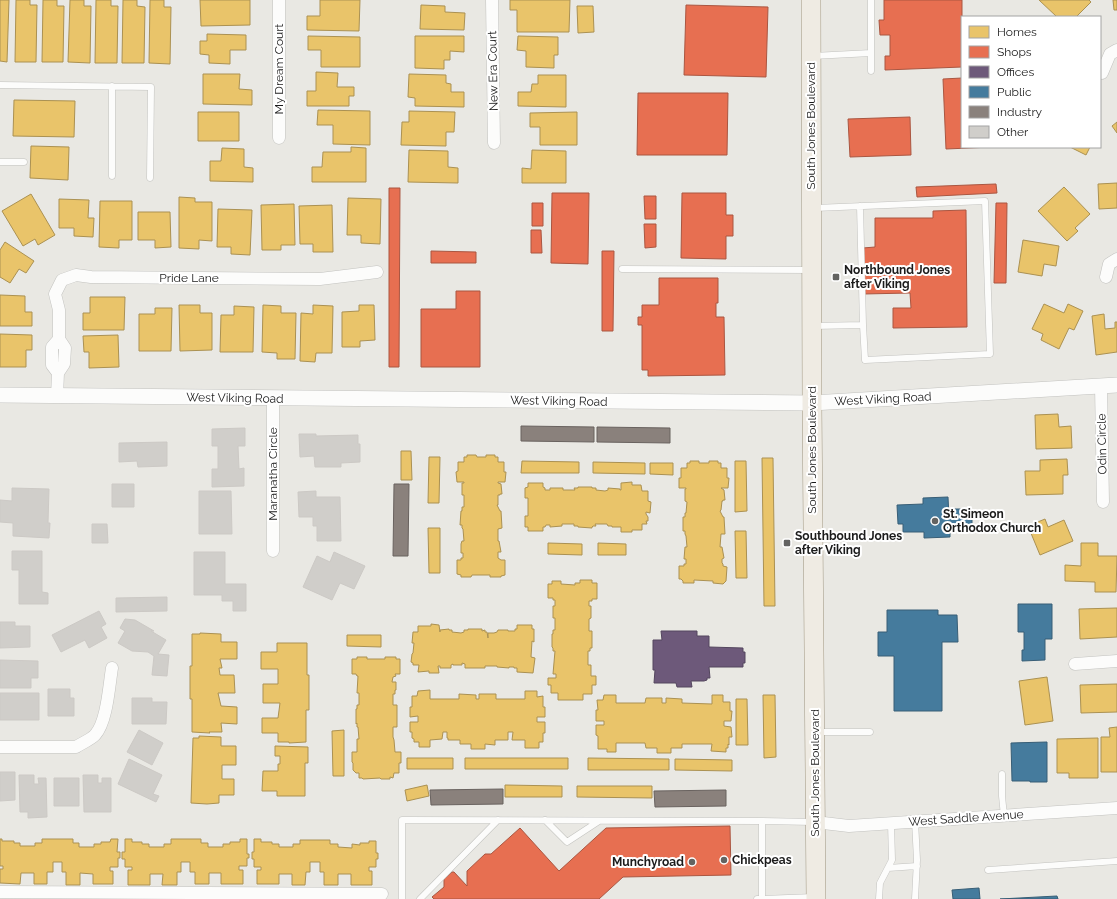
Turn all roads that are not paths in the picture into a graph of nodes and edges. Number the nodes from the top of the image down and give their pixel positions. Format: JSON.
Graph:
{"nodes":[{"id":1,"x":279,"y":0,"type":"edge"},
{"id":2,"x":492,"y":0,"type":"edge"},
{"id":3,"x":811,"y":0,"type":"edge"},
{"id":4,"x":871,"y":0,"type":"edge"},
{"id":5,"x":1117,"y":50,"type":"edge"},
{"id":6,"x":871,"y":53,"type":"junction"},
{"id":7,"x":811,"y":56,"type":"junction"},
{"id":8,"x":871,"y":71,"type":"dead end"},
{"id":9,"x":1102,"y":73,"type":"dead end"},
{"id":10,"x":0,"y":85,"type":"edge"},
{"id":11,"x":112,"y":86,"type":"junction"},
{"id":12,"x":279,"y":138,"type":"dead end"},
{"id":13,"x":494,"y":142,"type":"dead end"},
{"id":14,"x":0,"y":162,"type":"edge"},
{"id":15,"x":24,"y":162,"type":"dead end"},
{"id":16,"x":112,"y":176,"type":"dead end"},
{"id":17,"x":150,"y":178,"type":"dead end"},
{"id":18,"x":860,"y":206,"type":"junction"},
{"id":19,"x":811,"y":208,"type":"junction"},
{"id":20,"x":1117,"y":259,"type":"edge"},
{"id":21,"x":622,"y":269,"type":"dead end"},
{"id":22,"x":812,"y":270,"type":"junction"},
{"id":23,"x":377,"y":272,"type":"dead end"},
{"id":24,"x":1106,"y":277,"type":"dead end"},
{"id":25,"x":863,"y":325,"type":"junction"},
{"id":26,"x":812,"y":326,"type":"junction"},
{"id":27,"x":1117,"y":385,"type":"edge"},
{"id":28,"x":1101,"y":386,"type":"junction"},
{"id":29,"x":0,"y":395,"type":"edge"},
{"id":30,"x":57,"y":396,"type":"junction"},
{"id":31,"x":273,"y":398,"type":"junction"},
{"id":32,"x":812,"y":403,"type":"junction"},
{"id":33,"x":1103,"y":502,"type":"dead end"},
{"id":34,"x":273,"y":551,"type":"dead end"},
{"id":35,"x":1117,"y":662,"type":"edge"},
{"id":36,"x":1075,"y":664,"type":"dead end"},
{"id":37,"x":112,"y":668,"type":"dead end"},
{"id":38,"x":814,"y":732,"type":"junction"},
{"id":39,"x":870,"y":732,"type":"dead end"},
{"id":40,"x":0,"y":747,"type":"edge"},
{"id":41,"x":1002,"y":774,"type":"dead end"},
{"id":42,"x":1117,"y":808,"type":"edge"},
{"id":43,"x":1004,"y":816,"type":"junction"},
{"id":44,"x":498,"y":820,"type":"junction"},
{"id":45,"x":546,"y":820,"type":"junction"},
{"id":46,"x":599,"y":820,"type":"junction"},
{"id":47,"x":762,"y":821,"type":"junction"},
{"id":48,"x":915,"y":821,"type":"junction"},
{"id":49,"x":815,"y":822,"type":"junction"},
{"id":50,"x":891,"y":823,"type":"junction"},
{"id":51,"x":1117,"y":861,"type":"edge"},
{"id":52,"x":917,"y":866,"type":"junction"},
{"id":53,"x":888,"y":868,"type":"junction"},
{"id":54,"x":988,"y":870,"type":"dead end"},
{"id":55,"x":0,"y":892,"type":"edge"},
{"id":56,"x":382,"y":894,"type":"dead end"},
{"id":57,"x":116,"y":896,"type":"edge"},
{"id":58,"x":252,"y":896,"type":"edge"},
{"id":59,"x":816,"y":898,"type":"edge"},
{"id":60,"x":402,"y":899,"type":"edge"},
{"id":61,"x":420,"y":899,"type":"edge"},
{"id":62,"x":757,"y":899,"type":"edge"},
{"id":63,"x":762,"y":899,"type":"edge"},
{"id":64,"x":879,"y":899,"type":"edge"},
{"id":65,"x":915,"y":899,"type":"edge"}],
"edges":[{"from":1,"to":12,"type":"street","name":"My Dream Court"},
{"from":2,"to":13,"type":"street","name":"New Era Court"},
{"from":3,"to":7,"type":"main road","name":"South Jones Boulevard"},
{"from":4,"to":6,"type":"lane"},
{"from":5,"to":9,"type":"street"},
{"from":6,"to":7,"type":"lane"},
{"from":6,"to":8,"type":"lane"},
{"from":7,"to":19,"type":"main road","name":"South Jones Boulevard"},
{"from":10,"to":11,"type":"lane"},
{"from":11,"to":16,"type":"lane"},
{"from":11,"to":17,"type":"lane"},
{"from":14,"to":15,"type":"lane"},
{"from":18,"to":19,"type":"lane"},
{"from":18,"to":25,"type":"lane"},
{"from":18,"to":25,"type":"lane"},
{"from":19,"to":22,"type":"main road","name":"South Jones Boulevard"},
{"from":20,"to":24,"type":"street"},
{"from":21,"to":22,"type":"lane"},
{"from":22,"to":26,"type":"main road","name":"South Jones Boulevard"},
{"from":23,"to":30,"type":"street","name":"Pride Lane"},
{"from":25,"to":26,"type":"lane"},
{"from":26,"to":32,"type":"main road","name":"South Jones Boulevard"},
{"from":27,"to":28,"type":"street","name":"West Viking Road"},
{"from":28,"to":32,"type":"street","name":"West Viking Road"},
{"from":28,"to":33,"type":"street","name":"Odin Circle"},
{"from":29,"to":30,"type":"street","name":"West Viking Road"},
{"from":30,"to":31,"type":"street","name":"West Viking Road"},
{"from":31,"to":32,"type":"street","name":"West Viking Road"},
{"from":31,"to":34,"type":"street","name":"Maranatha Circle"},
{"from":32,"to":38,"type":"main road","name":"South Jones Boulevard"},
{"from":35,"to":36,"type":"street"},
{"from":37,"to":40,"type":"street"},
{"from":38,"to":39,"type":"lane"},
{"from":38,"to":49,"type":"main road","name":"South Jones Boulevard"},
{"from":41,"to":43,"type":"lane"},
{"from":42,"to":43,"type":"street","name":"West Saddle Avenue"},
{"from":43,"to":48,"type":"street","name":"West Saddle Avenue"},
{"from":44,"to":45,"type":"lane"},
{"from":44,"to":60,"type":"lane"},
{"from":44,"to":61,"type":"lane"},
{"from":45,"to":46,"type":"lane"},
{"from":45,"to":46,"type":"lane"},
{"from":46,"to":47,"type":"lane"},
{"from":47,"to":49,"type":"lane"},
{"from":47,"to":63,"type":"lane"},
{"from":48,"to":50,"type":"street","name":"West Saddle Avenue"},
{"from":48,"to":52,"type":"lane"},
{"from":49,"to":50,"type":"street","name":"West Saddle Avenue"},
{"from":49,"to":59,"type":"main road","name":"South Jones Boulevard"},
{"from":50,"to":53,"type":"lane"},
{"from":51,"to":54,"type":"lane"},
{"from":52,"to":53,"type":"lane"},
{"from":52,"to":65,"type":"lane"},
{"from":53,"to":64,"type":"lane"},
{"from":55,"to":57,"type":"street"},
{"from":56,"to":58,"type":"street"},
{"from":57,"to":58,"type":"street"},
{"from":59,"to":63,"type":"lane"},
{"from":62,"to":63,"type":"lane"}]}
